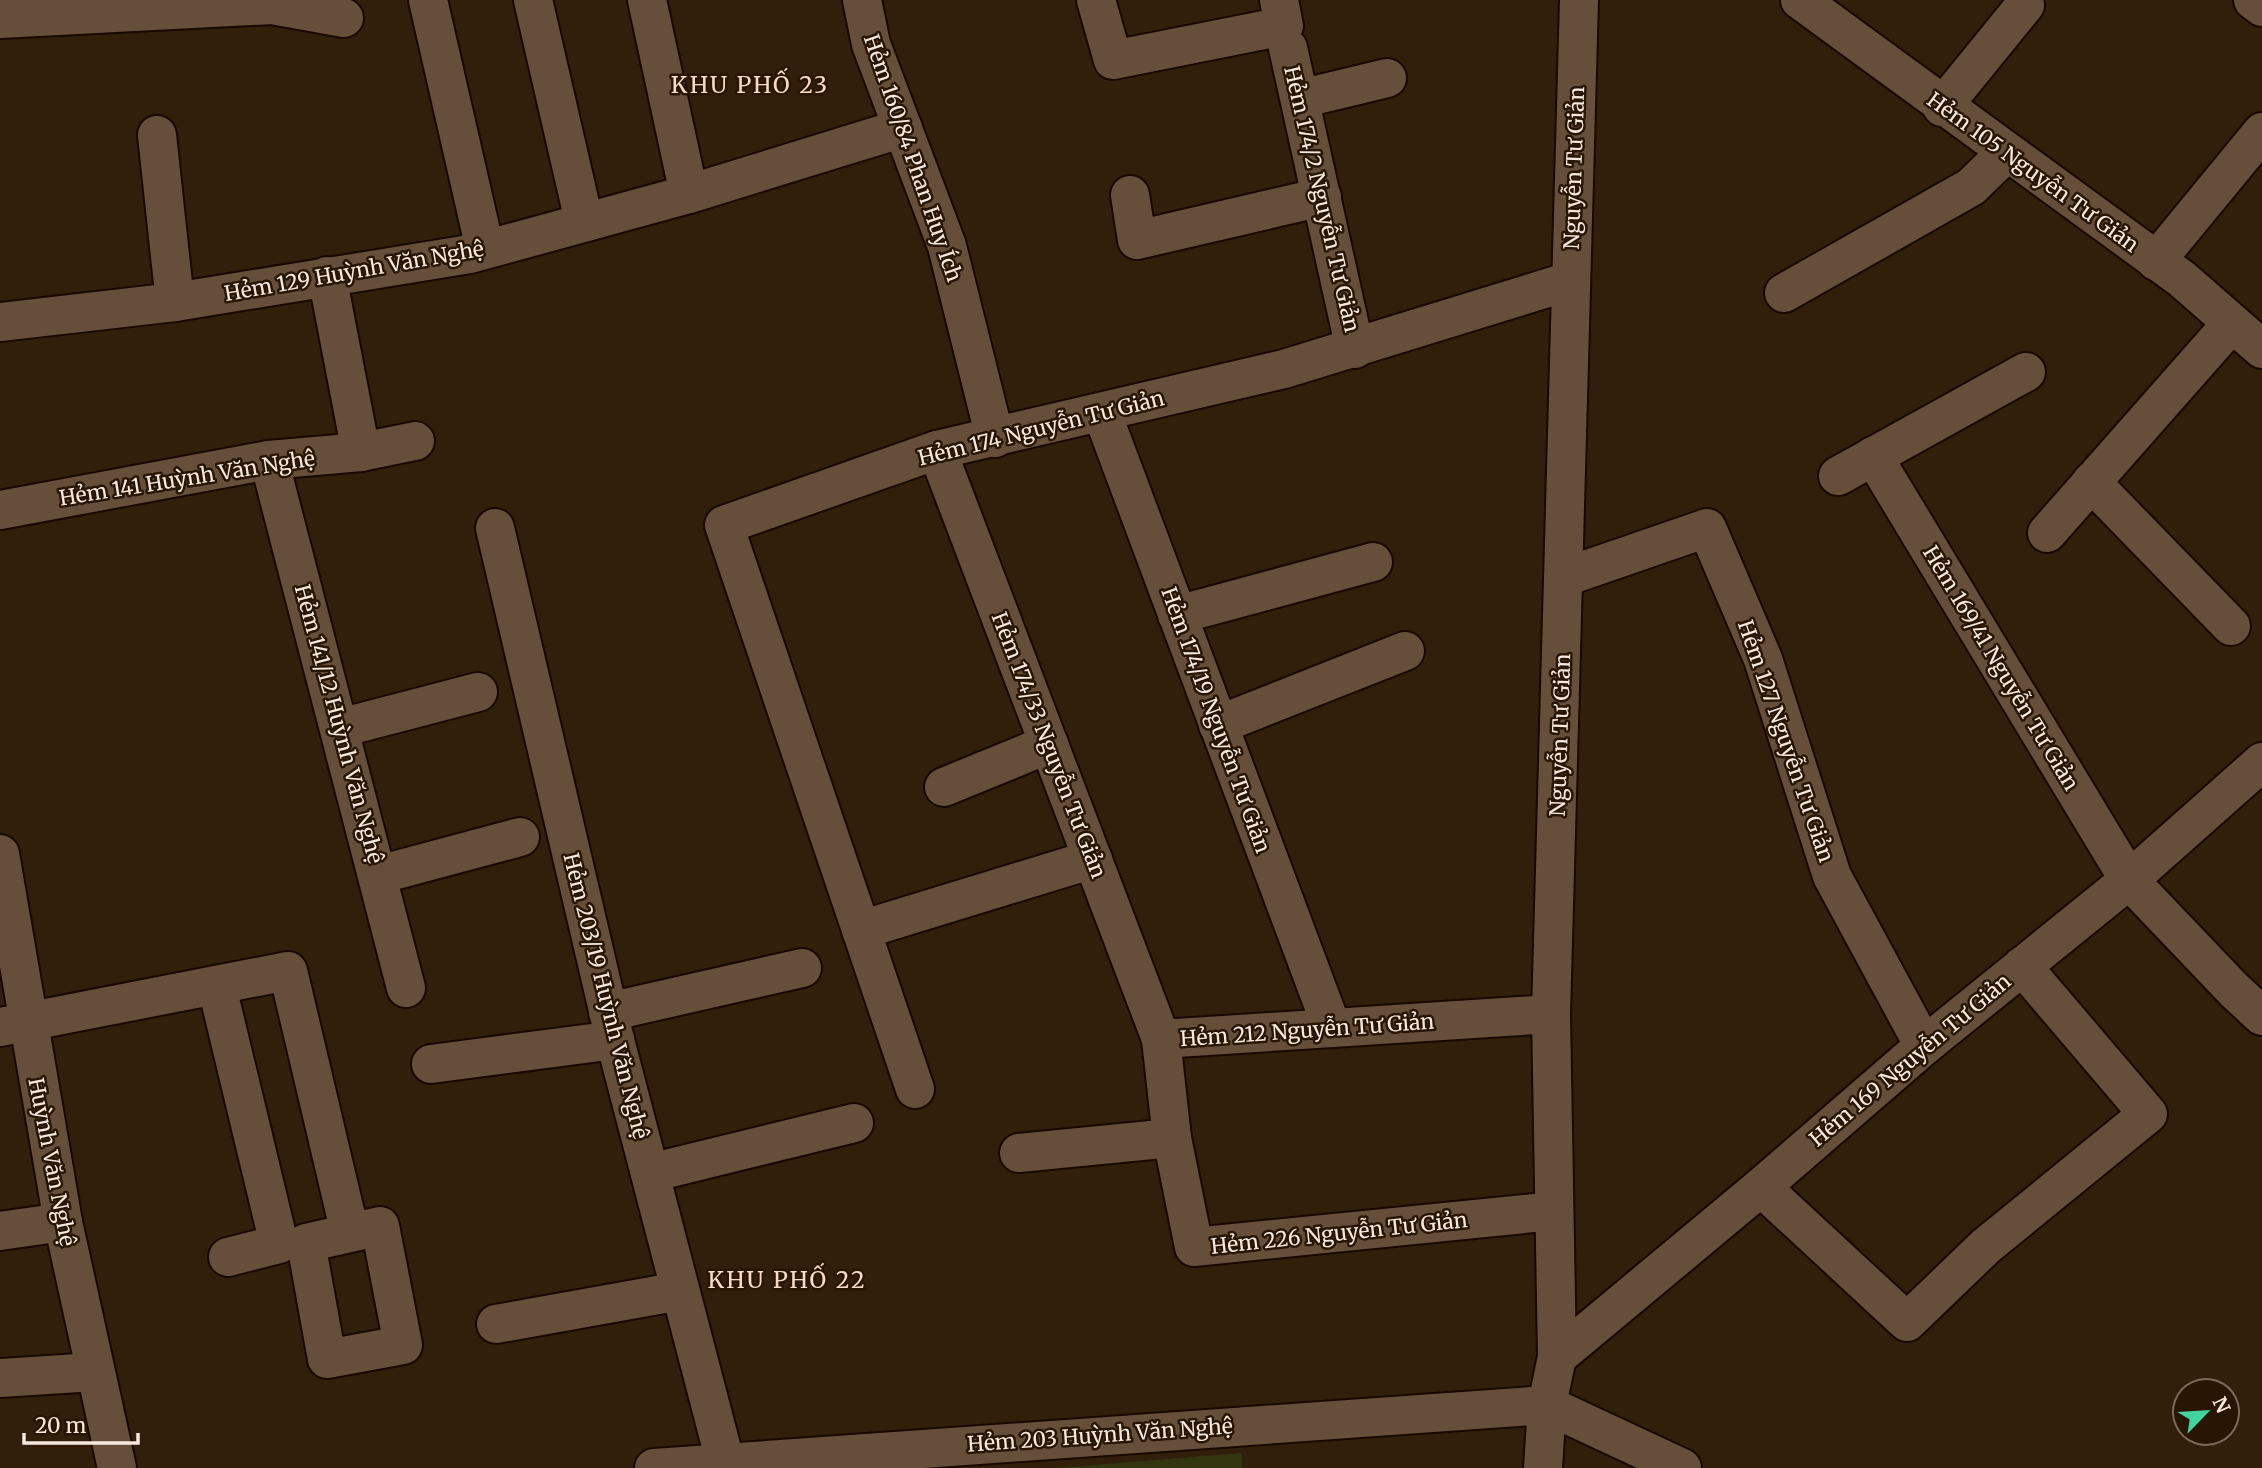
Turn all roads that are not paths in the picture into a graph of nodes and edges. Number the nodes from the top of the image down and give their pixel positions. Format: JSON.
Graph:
{"nodes":[{"id":1,"x":428,"y":0,"type":"edge"},
{"id":2,"x":533,"y":0,"type":"edge"},
{"id":3,"x":647,"y":0,"type":"edge"},
{"id":4,"x":862,"y":0,"type":"edge"},
{"id":5,"x":1096,"y":0,"type":"edge"},
{"id":6,"x":1279,"y":0,"type":"edge"},
{"id":7,"x":1579,"y":0,"type":"edge"},
{"id":8,"x":1800,"y":0,"type":"edge"},
{"id":9,"x":2253,"y":0,"type":"edge"},
{"id":10,"x":2025,"y":5,"type":"dead end"},
{"id":11,"x":2262,"y":7,"type":"edge"},
{"id":12,"x":0,"y":19,"type":"edge"},
{"id":13,"x":344,"y":19,"type":"dead end"},
{"id":14,"x":1288,"y":48,"type":"dead end"},
{"id":15,"x":1387,"y":78,"type":"dead end"},
{"id":16,"x":1300,"y":99,"type":"junction"},
{"id":17,"x":1942,"y":107,"type":"junction"},
{"id":18,"x":903,"y":128,"type":"junction"},
{"id":19,"x":2262,"y":132,"type":"edge"},
{"id":20,"x":157,"y":135,"type":"dead end"},
{"id":21,"x":2007,"y":153,"type":"junction"},
{"id":22,"x":689,"y":194,"type":"junction"},
{"id":23,"x":1130,"y":195,"type":"dead end"},
{"id":24,"x":1322,"y":197,"type":"junction"},
{"id":25,"x":584,"y":220,"type":"junction"},
{"id":26,"x":485,"y":250,"type":"junction"},
{"id":27,"x":2156,"y":261,"type":"junction"},
{"id":28,"x":327,"y":276,"type":"junction"},
{"id":29,"x":1570,"y":281,"type":"junction"},
{"id":30,"x":1784,"y":293,"type":"dead end"},
{"id":31,"x":175,"y":302,"type":"junction"},
{"id":32,"x":0,"y":322,"type":"edge"},
{"id":33,"x":2232,"y":323,"type":"junction"},
{"id":34,"x":1355,"y":349,"type":"junction"},
{"id":35,"x":2262,"y":349,"type":"edge"},
{"id":36,"x":2026,"y":372,"type":"dead end"},
{"id":37,"x":1101,"y":413,"type":"junction"},
{"id":38,"x":995,"y":438,"type":"junction"},
{"id":39,"x":415,"y":441,"type":"dead end"},
{"id":40,"x":937,"y":450,"type":"junction"},
{"id":41,"x":360,"y":452,"type":"junction"},
{"id":42,"x":1873,"y":456,"type":"junction"},
{"id":43,"x":269,"y":460,"type":"junction"},
{"id":44,"x":1838,"y":476,"type":"dead end"},
{"id":45,"x":2091,"y":482,"type":"junction"},
{"id":46,"x":0,"y":510,"type":"edge"},
{"id":47,"x":495,"y":528,"type":"dead end"},
{"id":48,"x":2047,"y":533,"type":"dead end"},
{"id":49,"x":1373,"y":562,"type":"dead end"},
{"id":50,"x":1565,"y":578,"type":"junction"},
{"id":51,"x":1177,"y":615,"type":"junction"},
{"id":52,"x":2231,"y":626,"type":"dead end"},
{"id":53,"x":1405,"y":651,"type":"dead end"},
{"id":54,"x":478,"y":692,"type":"dead end"},
{"id":55,"x":1218,"y":725,"type":"junction"},
{"id":56,"x":340,"y":728,"type":"junction"},
{"id":57,"x":1049,"y":744,"type":"junction"},
{"id":58,"x":2262,"y":762,"type":"edge"},
{"id":59,"x":944,"y":787,"type":"dead end"},
{"id":60,"x":520,"y":837,"type":"dead end"},
{"id":61,"x":0,"y":854,"type":"edge"},
{"id":62,"x":1093,"y":859,"type":"junction"},
{"id":63,"x":379,"y":875,"type":"junction"},
{"id":64,"x":2129,"y":880,"type":"junction"},
{"id":65,"x":861,"y":930,"type":"junction"},
{"id":66,"x":2022,"y":966,"type":"junction"},
{"id":67,"x":802,"y":968,"type":"dead end"},
{"id":68,"x":217,"y":987,"type":"junction"},
{"id":69,"x":406,"y":988,"type":"dead end"},
{"id":70,"x":1551,"y":1014,"type":"junction"},
{"id":71,"x":2262,"y":1016,"type":"edge"},
{"id":72,"x":13,"y":1026,"type":"edge"},
{"id":73,"x":611,"y":1026,"type":"junction"},
{"id":74,"x":1332,"y":1028,"type":"junction"},
{"id":75,"x":1161,"y":1040,"type":"junction"},
{"id":76,"x":1924,"y":1046,"type":"junction"},
{"id":77,"x":431,"y":1064,"type":"dead end"},
{"id":78,"x":915,"y":1089,"type":"dead end"},
{"id":79,"x":854,"y":1123,"type":"dead end"},
{"id":80,"x":1172,"y":1138,"type":"junction"},
{"id":81,"x":1019,"y":1153,"type":"dead end"},
{"id":82,"x":649,"y":1173,"type":"junction"},
{"id":83,"x":1761,"y":1187,"type":"junction"},
{"id":84,"x":1554,"y":1211,"type":"junction"},
{"id":85,"x":63,"y":1222,"type":"junction"},
{"id":86,"x":0,"y":1231,"type":"edge"},
{"id":87,"x":351,"y":1233,"type":"dead end"},
{"id":88,"x":228,"y":1257,"type":"dead end"},
{"id":89,"x":680,"y":1291,"type":"junction"},
{"id":90,"x":496,"y":1324,"type":"dead end"},
{"id":91,"x":1557,"y":1357,"type":"junction"},
{"id":92,"x":94,"y":1372,"type":"junction"},
{"id":93,"x":0,"y":1378,"type":"edge"},
{"id":94,"x":1547,"y":1405,"type":"junction"},
{"id":95,"x":725,"y":1461,"type":"junction"},
{"id":96,"x":117,"y":1468,"type":"edge"},
{"id":97,"x":654,"y":1468,"type":"edge"},
{"id":98,"x":1543,"y":1468,"type":"edge"},
{"id":99,"x":1682,"y":1468,"type":"edge"}],
"edges":[{"from":1,"to":26,"type":"street"},
{"from":2,"to":25,"type":"street"},
{"from":3,"to":22,"type":"street"},
{"from":4,"to":18,"type":"street","name":"Hẻm 160/84 Phan Huy Ích"},
{"from":5,"to":6,"type":"street"},
{"from":7,"to":29,"type":"street","name":"Nguyễn Tư Giản"},
{"from":8,"to":17,"type":"street","name":"Hẻm 105 Nguyễn Tư Giản"},
{"from":9,"to":11,"type":"street"},
{"from":10,"to":17,"type":"street"},
{"from":12,"to":13,"type":"street"},
{"from":14,"to":16,"type":"street","name":"Hẻm 174/2 Nguyễn Tư Giản"},
{"from":15,"to":16,"type":"street"},
{"from":16,"to":24,"type":"street","name":"Hẻm 174/2 Nguyễn Tư Giản"},
{"from":17,"to":21,"type":"street","name":"Hẻm 105 Nguyễn Tư Giản"},
{"from":18,"to":22,"type":"street","name":"Hẻm 129 Huỳnh Văn Nghệ"},
{"from":18,"to":38,"type":"street","name":"Hẻm 160/84 Phan Huy Ích"},
{"from":19,"to":27,"type":"street"},
{"from":20,"to":31,"type":"street"},
{"from":21,"to":27,"type":"street","name":"Hẻm 105 Nguyễn Tư Giản"},
{"from":21,"to":30,"type":"street"},
{"from":22,"to":25,"type":"street","name":"Hẻm 129 Huỳnh Văn Nghệ"},
{"from":23,"to":24,"type":"street"},
{"from":24,"to":34,"type":"street","name":"Hẻm 174/2 Nguyễn Tư Giản"},
{"from":25,"to":26,"type":"street","name":"Hẻm 129 Huỳnh Văn Nghệ"},
{"from":26,"to":28,"type":"street","name":"Hẻm 129 Huỳnh Văn Nghệ"},
{"from":27,"to":33,"type":"street","name":"Hẻm 105 Nguyễn Tư Giản"},
{"from":28,"to":31,"type":"street","name":"Hẻm 129 Huỳnh Văn Nghệ"},
{"from":28,"to":41,"type":"street"},
{"from":29,"to":34,"type":"street","name":"Hẻm 174 Nguyễn Tư Giản"},
{"from":29,"to":50,"type":"street","name":"Nguyễn Tư Giản"},
{"from":31,"to":32,"type":"street","name":"Hẻm 129 Huỳnh Văn Nghệ"},
{"from":33,"to":35,"type":"street","name":"Hẻm 105 Nguyễn Tư Giản"},
{"from":33,"to":45,"type":"street"},
{"from":34,"to":37,"type":"street","name":"Hẻm 174 Nguyễn Tư Giản"},
{"from":36,"to":42,"type":"street"},
{"from":37,"to":38,"type":"street","name":"Hẻm 174 Nguyễn Tư Giản"},
{"from":37,"to":51,"type":"street","name":"Hẻm 174/19 Nguyễn Tư Giản"},
{"from":38,"to":40,"type":"street","name":"Hẻm 174 Nguyễn Tư Giản"},
{"from":39,"to":41,"type":"street","name":"Hẻm 141 Huỳnh Văn Nghệ"},
{"from":40,"to":57,"type":"street","name":"Hẻm 174/33 Nguyễn Tư Giản"},
{"from":40,"to":65,"type":"street","name":"Hẻm 174 Nguyễn Tư Giản"},
{"from":41,"to":43,"type":"street","name":"Hẻm 141 Huỳnh Văn Nghệ"},
{"from":42,"to":44,"type":"street"},
{"from":42,"to":64,"type":"street","name":"Hẻm 169/41 Nguyễn Tư Giản"},
{"from":43,"to":46,"type":"street","name":"Hẻm 141 Huỳnh Văn Nghệ"},
{"from":43,"to":56,"type":"street","name":"Hẻm 141/12 Huỳnh Văn Nghệ"},
{"from":45,"to":48,"type":"street"},
{"from":45,"to":52,"type":"street"},
{"from":47,"to":73,"type":"street","name":"Hẻm 203/19 Huỳnh Văn Nghệ"},
{"from":49,"to":51,"type":"street"},
{"from":50,"to":70,"type":"street","name":"Nguyễn Tư Giản"},
{"from":50,"to":76,"type":"street","name":"Hẻm 127 Nguyễn Tư Giản"},
{"from":51,"to":55,"type":"street","name":"Hẻm 174/19 Nguyễn Tư Giản"},
{"from":53,"to":55,"type":"street"},
{"from":54,"to":56,"type":"street"},
{"from":55,"to":74,"type":"street","name":"Hẻm 174/19 Nguyễn Tư Giản"},
{"from":56,"to":63,"type":"street","name":"Hẻm 141/12 Huỳnh Văn Nghệ"},
{"from":57,"to":59,"type":"street"},
{"from":57,"to":62,"type":"street","name":"Hẻm 174/33 Nguyễn Tư Giản"},
{"from":58,"to":64,"type":"street","name":"Hẻm 169 Nguyễn Tư Giản"},
{"from":60,"to":63,"type":"street"},
{"from":61,"to":72,"type":"street","name":"Huỳnh Văn Nghệ"},
{"from":62,"to":65,"type":"street"},
{"from":62,"to":75,"type":"street","name":"Hẻm 174/33 Nguyễn Tư Giản"},
{"from":63,"to":69,"type":"street","name":"Hẻm 141/12 Huỳnh Văn Nghệ"},
{"from":64,"to":66,"type":"street","name":"Hẻm 169 Nguyễn Tư Giản"},
{"from":64,"to":71,"type":"street","name":"Hẻm 169/41 Nguyễn Tư Giản"},
{"from":65,"to":78,"type":"street","name":"Hẻm 174 Nguyễn Tư Giản"},
{"from":66,"to":76,"type":"street","name":"Hẻm 169 Nguyễn Tư Giản"},
{"from":66,"to":83,"type":"street"},
{"from":67,"to":73,"type":"street"},
{"from":68,"to":72,"type":"street"},
{"from":68,"to":87,"type":"street"},
{"from":68,"to":88,"type":"street"},
{"from":70,"to":74,"type":"street","name":"Hẻm 212 Nguyễn Tư Giản"},
{"from":70,"to":84,"type":"street","name":"Nguyễn Tư Giản"},
{"from":72,"to":85,"type":"street","name":"Huỳnh Văn Nghệ"},
{"from":73,"to":77,"type":"street"},
{"from":73,"to":82,"type":"street","name":"Hẻm 203/19 Huỳnh Văn Nghệ"},
{"from":74,"to":75,"type":"street","name":"Hẻm 212 Nguyễn Tư Giản"},
{"from":75,"to":80,"type":"street","name":"Hẻm 212 Nguyễn Tư Giản"},
{"from":76,"to":83,"type":"street","name":"Hẻm 169 Nguyễn Tư Giản"},
{"from":79,"to":82,"type":"street"},
{"from":80,"to":81,"type":"street"},
{"from":80,"to":84,"type":"street","name":"Hẻm 226 Nguyễn Tư Giản"},
{"from":82,"to":89,"type":"street","name":"Hẻm 203/19 Huỳnh Văn Nghệ"},
{"from":83,"to":91,"type":"street","name":"Hẻm 169 Nguyễn Tư Giản"},
{"from":84,"to":91,"type":"street","name":"Nguyễn Tư Giản"},
{"from":85,"to":86,"type":"street"},
{"from":85,"to":92,"type":"street","name":"Huỳnh Văn Nghệ"},
{"from":89,"to":90,"type":"street"},
{"from":89,"to":95,"type":"street","name":"Hẻm 203/19 Huỳnh Văn Nghệ"},
{"from":91,"to":94,"type":"street","name":"Nguyễn Tư Giản"},
{"from":92,"to":93,"type":"street"},
{"from":92,"to":96,"type":"street","name":"Huỳnh Văn Nghệ"},
{"from":94,"to":95,"type":"street","name":"Hẻm 203 Huỳnh Văn Nghệ"},
{"from":94,"to":98,"type":"street","name":"Nguyễn Tư Giản"},
{"from":94,"to":99,"type":"street"},
{"from":95,"to":97,"type":"street","name":"Hẻm 203 Huỳnh Văn Nghệ"}]}
